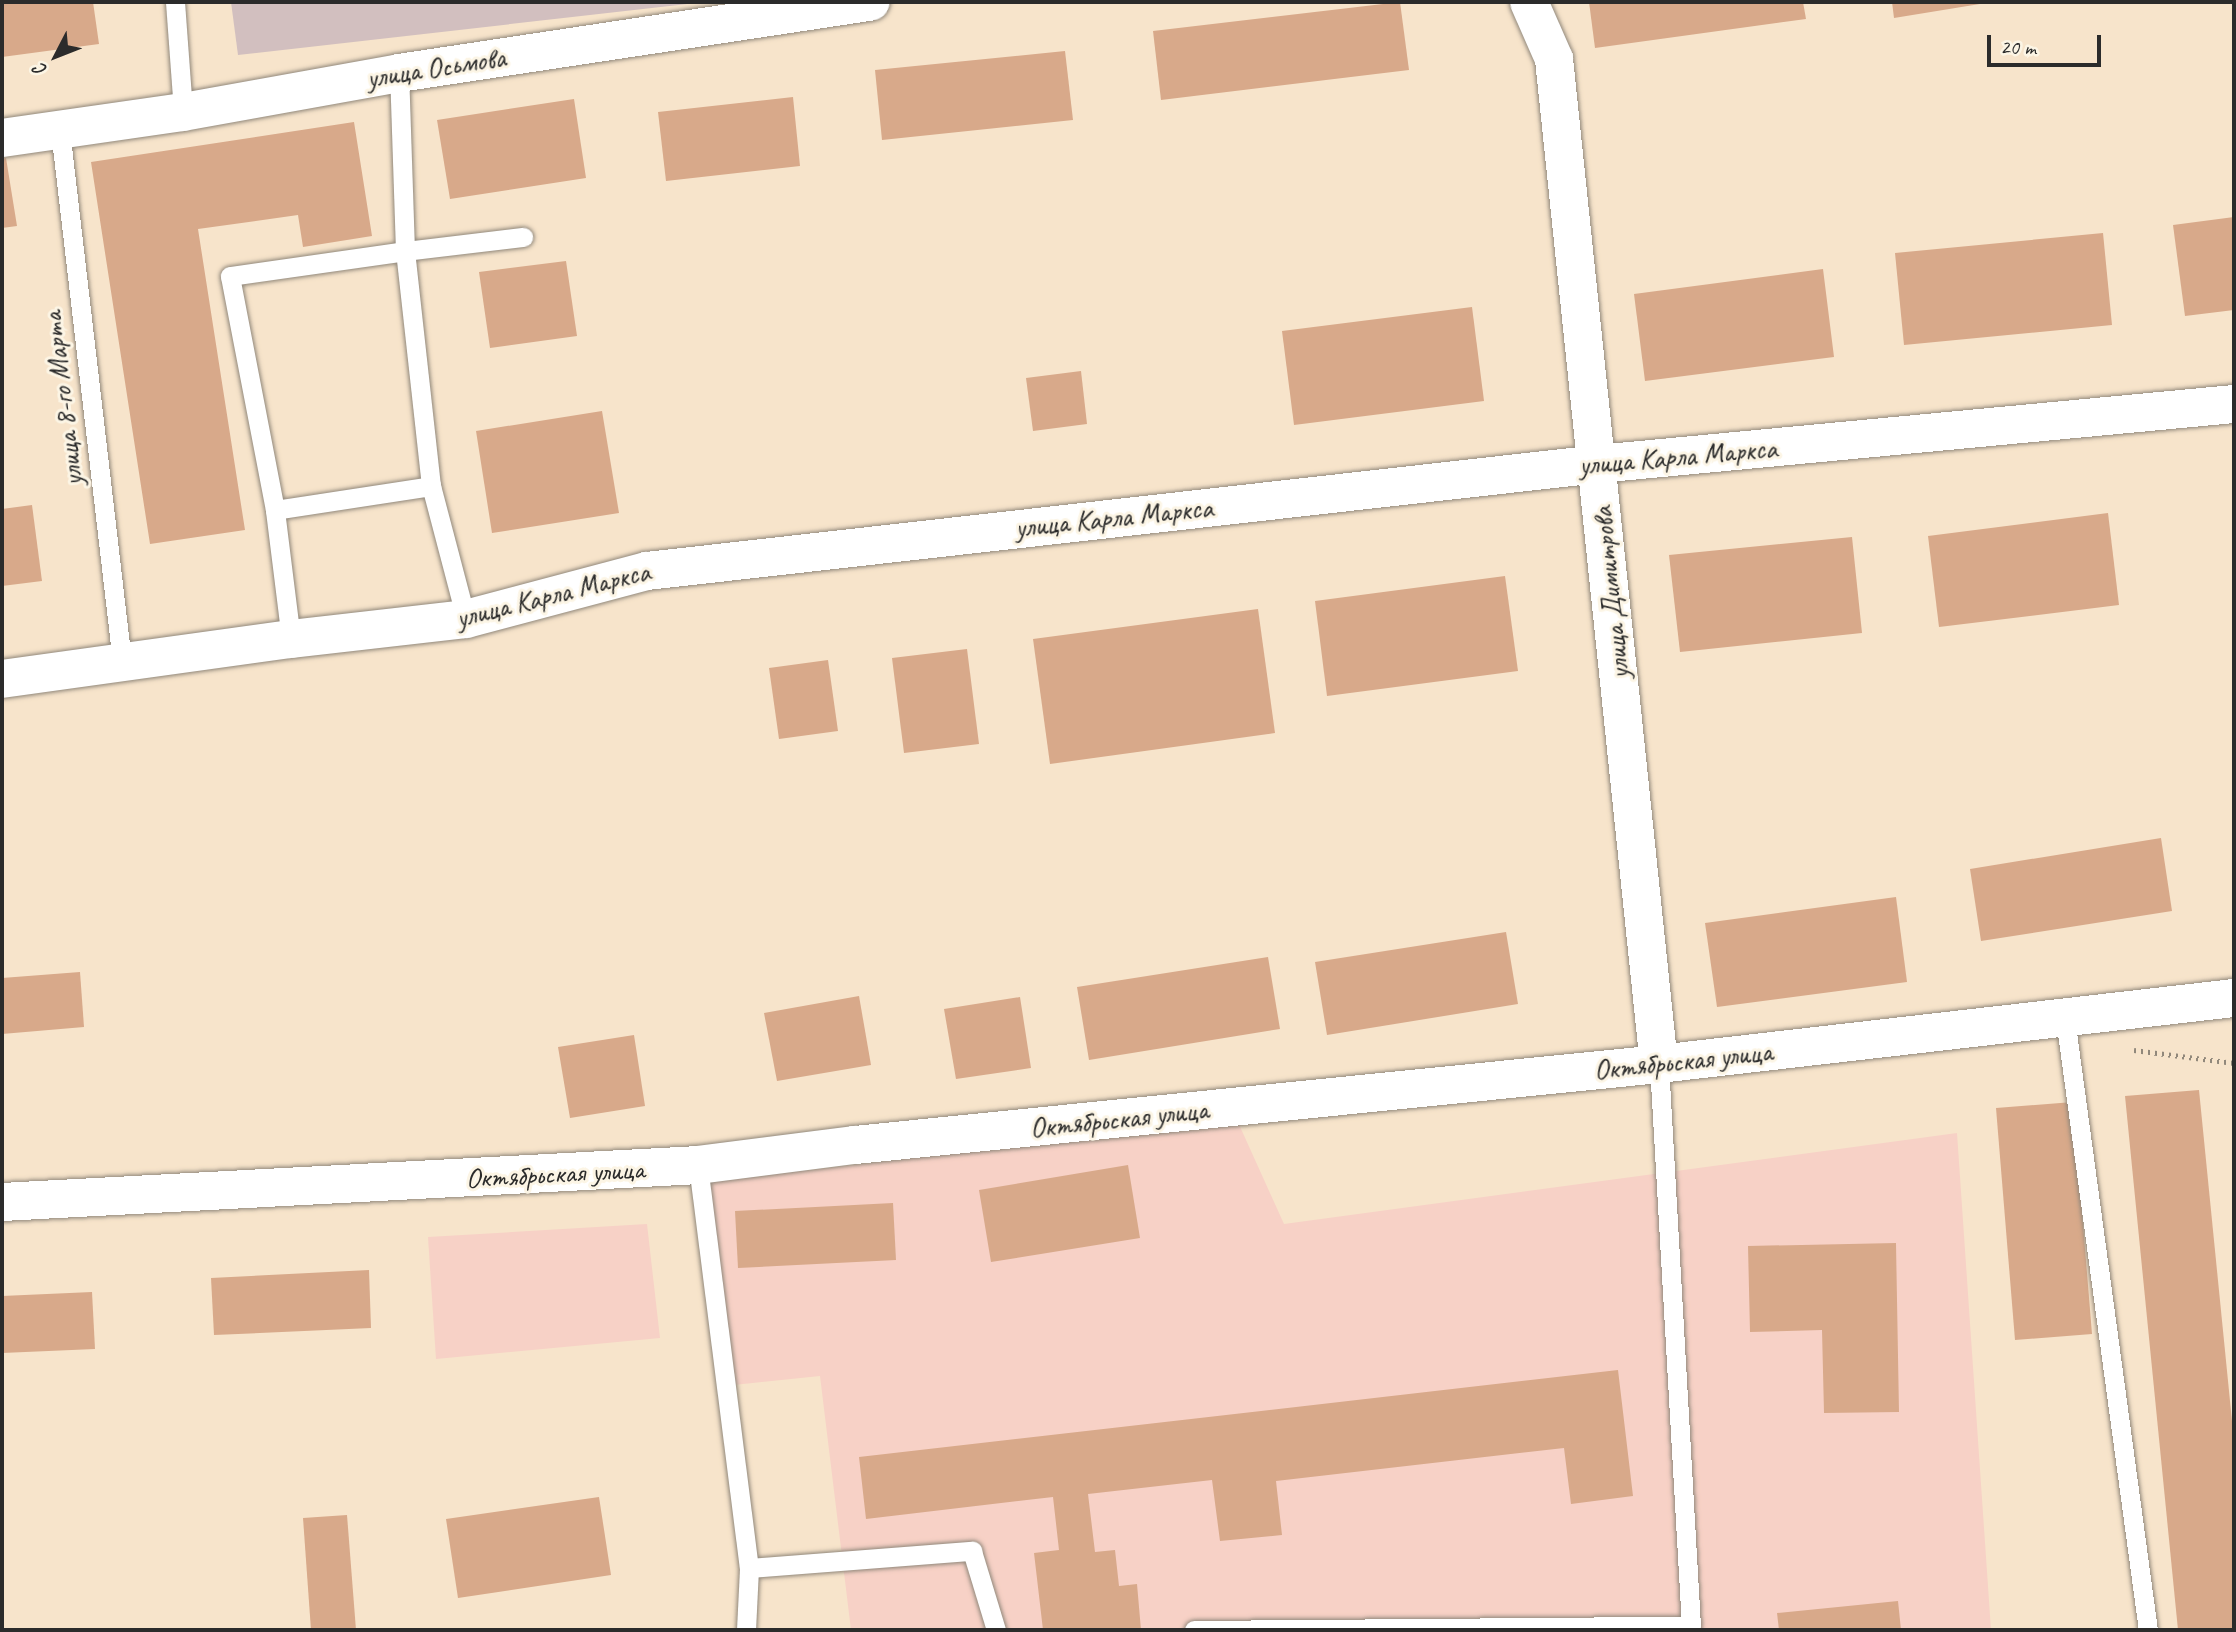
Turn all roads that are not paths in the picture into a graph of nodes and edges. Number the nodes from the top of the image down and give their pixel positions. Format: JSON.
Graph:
{"nodes":[{"id":1,"x":175,"y":2,"type":"edge"},
{"id":2,"x":871,"y":2,"type":"edge"},
{"id":3,"x":1529,"y":2,"type":"edge"},
{"id":4,"x":768,"y":9,"type":"edge"},
{"id":5,"x":399,"y":72,"type":"junction"},
{"id":6,"x":183,"y":112,"type":"junction"},
{"id":7,"x":60,"y":130,"type":"junction"},
{"id":8,"x":2,"y":138,"type":"edge"},
{"id":9,"x":523,"y":237,"type":"dead end"},
{"id":10,"x":405,"y":251,"type":"junction"},
{"id":11,"x":2234,"y":404,"type":"edge"},
{"id":12,"x":1598,"y":464,"type":"junction"},
{"id":13,"x":431,"y":486,"type":"junction"},
{"id":14,"x":275,"y":510,"type":"junction"},
{"id":15,"x":466,"y":619,"type":"junction"},
{"id":16,"x":291,"y":639,"type":"junction"},
{"id":17,"x":122,"y":662,"type":"junction"},
{"id":18,"x":2,"y":679,"type":"edge"},
{"id":19,"x":2234,"y":999,"type":"edge"},
{"id":20,"x":2068,"y":1030,"type":"junction"},
{"id":21,"x":1659,"y":1064,"type":"junction"},
{"id":22,"x":698,"y":1165,"type":"junction"},
{"id":23,"x":2,"y":1202,"type":"edge"},
{"id":24,"x":749,"y":1568,"type":"junction"},
{"id":25,"x":1525,"y":1628,"type":"edge"},
{"id":26,"x":1691,"y":1628,"type":"edge"},
{"id":27,"x":746,"y":1630,"type":"edge"},
{"id":28,"x":996,"y":1630,"type":"edge"},
{"id":29,"x":1194,"y":1630,"type":"edge"},
{"id":30,"x":1392,"y":1630,"type":"edge"},
{"id":31,"x":2148,"y":1630,"type":"edge"}],
"edges":[{"from":1,"to":6,"type":"lane"},
{"from":2,"to":4,"type":"street","name":"улица Осьмова"},
{"from":3,"to":12,"type":"street","name":"улица Димитрова"},
{"from":4,"to":5,"type":"street","name":"улица Осьмова"},
{"from":5,"to":6,"type":"street","name":"улица Осьмова"},
{"from":5,"to":10,"type":"lane"},
{"from":6,"to":7,"type":"street","name":"улица Осьмова"},
{"from":7,"to":8,"type":"street","name":"улица Осьмова"},
{"from":7,"to":17,"type":"lane","name":"улица 8-го Марта"},
{"from":9,"to":10,"type":"lane"},
{"from":10,"to":13,"type":"lane"},
{"from":10,"to":14,"type":"lane"},
{"from":11,"to":12,"type":"street","name":"улица Карла Маркса"},
{"from":12,"to":15,"type":"street","name":"улица Карла Маркса"},
{"from":12,"to":21,"type":"street","name":"улица Димитрова"},
{"from":13,"to":14,"type":"lane"},
{"from":13,"to":15,"type":"lane"},
{"from":14,"to":16,"type":"lane"},
{"from":15,"to":16,"type":"street","name":"улица Карла Маркса"},
{"from":16,"to":17,"type":"street","name":"улица Карла Маркса"},
{"from":17,"to":18,"type":"street","name":"улица Карла Маркса"},
{"from":19,"to":20,"type":"street","name":"Октябрьская улица"},
{"from":20,"to":21,"type":"street","name":"Октябрьская улица"},
{"from":20,"to":31,"type":"lane"},
{"from":21,"to":22,"type":"street","name":"Октябрьская улица"},
{"from":21,"to":26,"type":"lane"},
{"from":22,"to":23,"type":"street","name":"Октябрьская улица"},
{"from":22,"to":24,"type":"lane"},
{"from":24,"to":27,"type":"lane"},
{"from":24,"to":28,"type":"lane"},
{"from":25,"to":26,"type":"lane"},
{"from":25,"to":30,"type":"lane"},
{"from":29,"to":30,"type":"lane"}]}
